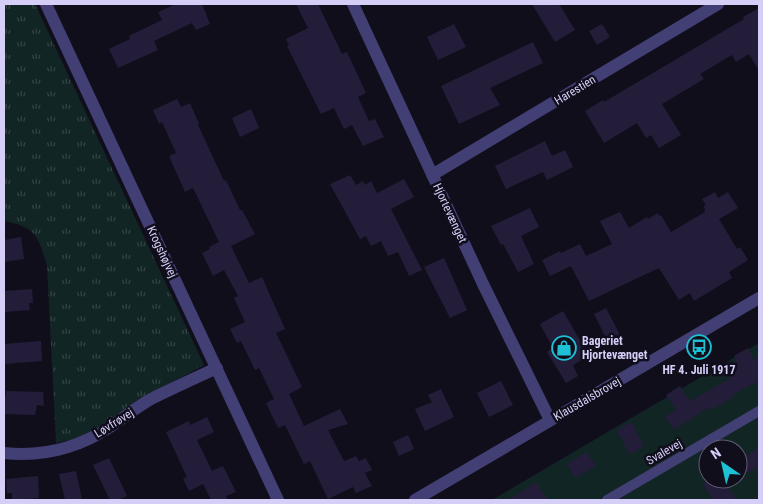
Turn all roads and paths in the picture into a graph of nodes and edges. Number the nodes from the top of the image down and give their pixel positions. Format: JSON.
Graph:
{"nodes":[{"id":1,"x":46,"y":4,"type":"edge"},
{"id":2,"x":353,"y":4,"type":"edge"},
{"id":3,"x":718,"y":4,"type":"edge"},
{"id":4,"x":432,"y":175,"type":"junction"},
{"id":5,"x":759,"y":298,"type":"edge"},
{"id":6,"x":217,"y":368,"type":"junction"},
{"id":7,"x":759,"y":411,"type":"edge"},
{"id":8,"x":550,"y":420,"type":"junction"},
{"id":9,"x":4,"y":452,"type":"edge"},
{"id":10,"x":278,"y":500,"type":"edge"},
{"id":11,"x":415,"y":500,"type":"edge"},
{"id":12,"x":607,"y":500,"type":"edge"}],
"edges":[{"from":1,"to":6,"type":"street","name":"Krogshøjvej"},
{"from":2,"to":4,"type":"street","name":"Hjortevænget"},
{"from":3,"to":4,"type":"street","name":"Harestien"},
{"from":4,"to":8,"type":"street","name":"Hjortevænget"},
{"from":5,"to":8,"type":"street","name":"Klausdalsbrovej"},
{"from":6,"to":9,"type":"street","name":"Løvfrøvej"},
{"from":6,"to":10,"type":"street","name":"Krogshøjvej"},
{"from":7,"to":12,"type":"lane","name":"Svalevej"},
{"from":8,"to":11,"type":"street","name":"Klausdalsbrovej"}]}
